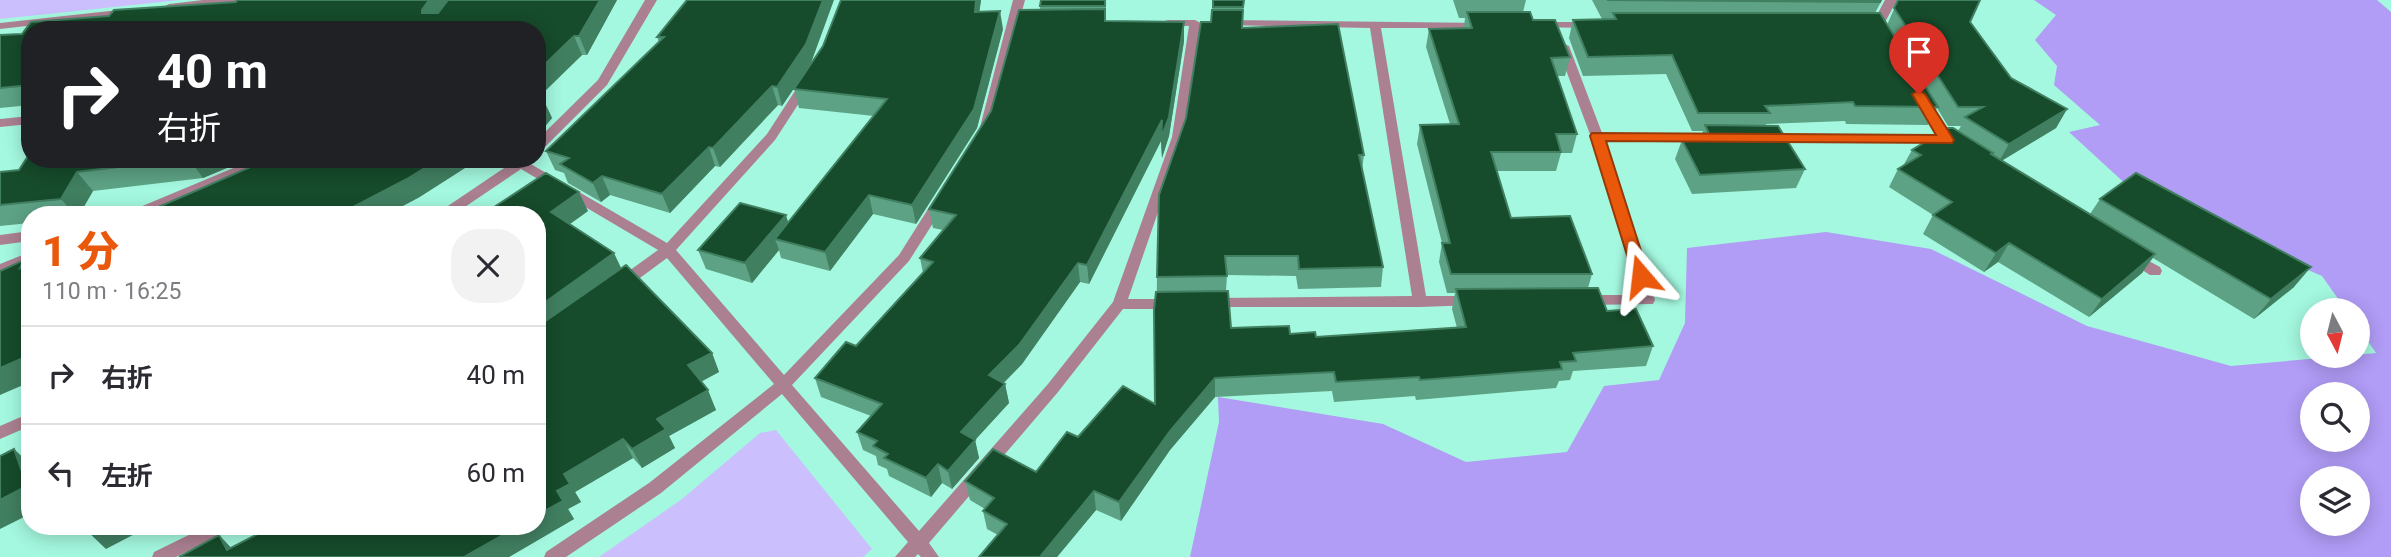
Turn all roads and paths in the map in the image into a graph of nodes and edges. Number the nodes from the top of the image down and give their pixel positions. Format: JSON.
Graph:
{"nodes":[{"id":1,"x":234,"y":0,"type":"edge"},
{"id":2,"x":651,"y":0,"type":"edge"},
{"id":3,"x":1018,"y":0,"type":"edge"},
{"id":4,"x":1891,"y":0,"type":"edge"},
{"id":5,"x":151,"y":9,"type":"edge"},
{"id":6,"x":138,"y":10,"type":"edge"},
{"id":7,"x":43,"y":21,"type":"edge"},
{"id":8,"x":1014,"y":22,"type":"junction"},
{"id":9,"x":1042,"y":22,"type":"edge"},
{"id":10,"x":1154,"y":23,"type":"edge"},
{"id":11,"x":1195,"y":23,"type":"junction"},
{"id":12,"x":21,"y":24,"type":"edge"},
{"id":13,"x":1375,"y":24,"type":"junction"},
{"id":14,"x":1500,"y":25,"type":"edge"},
{"id":15,"x":1527,"y":25,"type":"edge"},
{"id":16,"x":1555,"y":25,"type":"junction"},
{"id":17,"x":1597,"y":25,"type":"edge"},
{"id":18,"x":0,"y":26,"type":"edge"},
{"id":19,"x":1863,"y":26,"type":"edge"},
{"id":20,"x":1877,"y":26,"type":"junction"},
{"id":21,"x":1884,"y":38,"type":"edge"},
{"id":22,"x":812,"y":74,"type":"edge"},
{"id":23,"x":1919,"y":94,"type":"edge"},
{"id":24,"x":21,"y":121,"type":"edge"},
{"id":25,"x":0,"y":123,"type":"edge"},
{"id":26,"x":1597,"y":136,"type":"junction"},
{"id":27,"x":546,"y":139,"type":"edge"},
{"id":28,"x":978,"y":141,"type":"edge"},
{"id":29,"x":245,"y":168,"type":"edge"},
{"id":30,"x":509,"y":168,"type":"edge"},
{"id":31,"x":531,"y":168,"type":"edge"},
{"id":32,"x":948,"y":188,"type":"edge"},
{"id":33,"x":155,"y":206,"type":"edge"},
{"id":34,"x":456,"y":206,"type":"edge"},
{"id":35,"x":21,"y":237,"type":"edge"},
{"id":36,"x":0,"y":240,"type":"edge"},
{"id":37,"x":2120,"y":249,"type":"edge"},
{"id":38,"x":668,"y":250,"type":"junction"},
{"id":39,"x":21,"y":261,"type":"edge"},
{"id":40,"x":0,"y":270,"type":"edge"},
{"id":41,"x":2155,"y":271,"type":"edge"},
{"id":42,"x":614,"y":290,"type":"edge"},
{"id":43,"x":1567,"y":300,"type":"edge"},
{"id":44,"x":1487,"y":301,"type":"edge"},
{"id":45,"x":1420,"y":302,"type":"junction"},
{"id":46,"x":1119,"y":304,"type":"junction"},
{"id":47,"x":783,"y":385,"type":"junction"},
{"id":48,"x":21,"y":423,"type":"edge"},
{"id":49,"x":0,"y":433,"type":"edge"},
{"id":50,"x":204,"y":535,"type":"edge"},
{"id":51,"x":919,"y":543,"type":"junction"},
{"id":52,"x":160,"y":557,"type":"edge"},
{"id":53,"x":552,"y":557,"type":"edge"},
{"id":54,"x":903,"y":557,"type":"edge"},
{"id":55,"x":931,"y":557,"type":"edge"}],
"edges":[{"from":1,"to":5,"type":"street"},
{"from":2,"to":27,"type":"street"},
{"from":3,"to":8,"type":"street"},
{"from":4,"to":20,"type":"street"},
{"from":6,"to":7,"type":"street"},
{"from":8,"to":9,"type":"street"},
{"from":8,"to":28,"type":"street"},
{"from":10,"to":11,"type":"street"},
{"from":11,"to":13,"type":"street"},
{"from":11,"to":46,"type":"street"},
{"from":12,"to":18,"type":"street"},
{"from":13,"to":14,"type":"street"},
{"from":13,"to":45,"type":"street"},
{"from":15,"to":16,"type":"street"},
{"from":16,"to":17,"type":"street"},
{"from":16,"to":26,"type":"street"},
{"from":19,"to":20,"type":"street"},
{"from":20,"to":21,"type":"street"},
{"from":22,"to":38,"type":"street"},
{"from":23,"to":26,"type":"street"},
{"from":24,"to":25,"type":"street"},
{"from":26,"to":43,"type":"street"},
{"from":29,"to":33,"type":"street"},
{"from":30,"to":34,"type":"street"},
{"from":31,"to":38,"type":"street"},
{"from":32,"to":47,"type":"street"},
{"from":35,"to":36,"type":"street"},
{"from":37,"to":41,"type":"street"},
{"from":38,"to":42,"type":"street"},
{"from":38,"to":47,"type":"street"},
{"from":39,"to":40,"type":"street"},
{"from":44,"to":45,"type":"street"},
{"from":45,"to":46,"type":"street"},
{"from":46,"to":51,"type":"street"},
{"from":47,"to":51,"type":"street"},
{"from":47,"to":53,"type":"street"},
{"from":48,"to":49,"type":"street"},
{"from":50,"to":52,"type":"street"},
{"from":51,"to":54,"type":"street"},
{"from":51,"to":55,"type":"street"}]}
